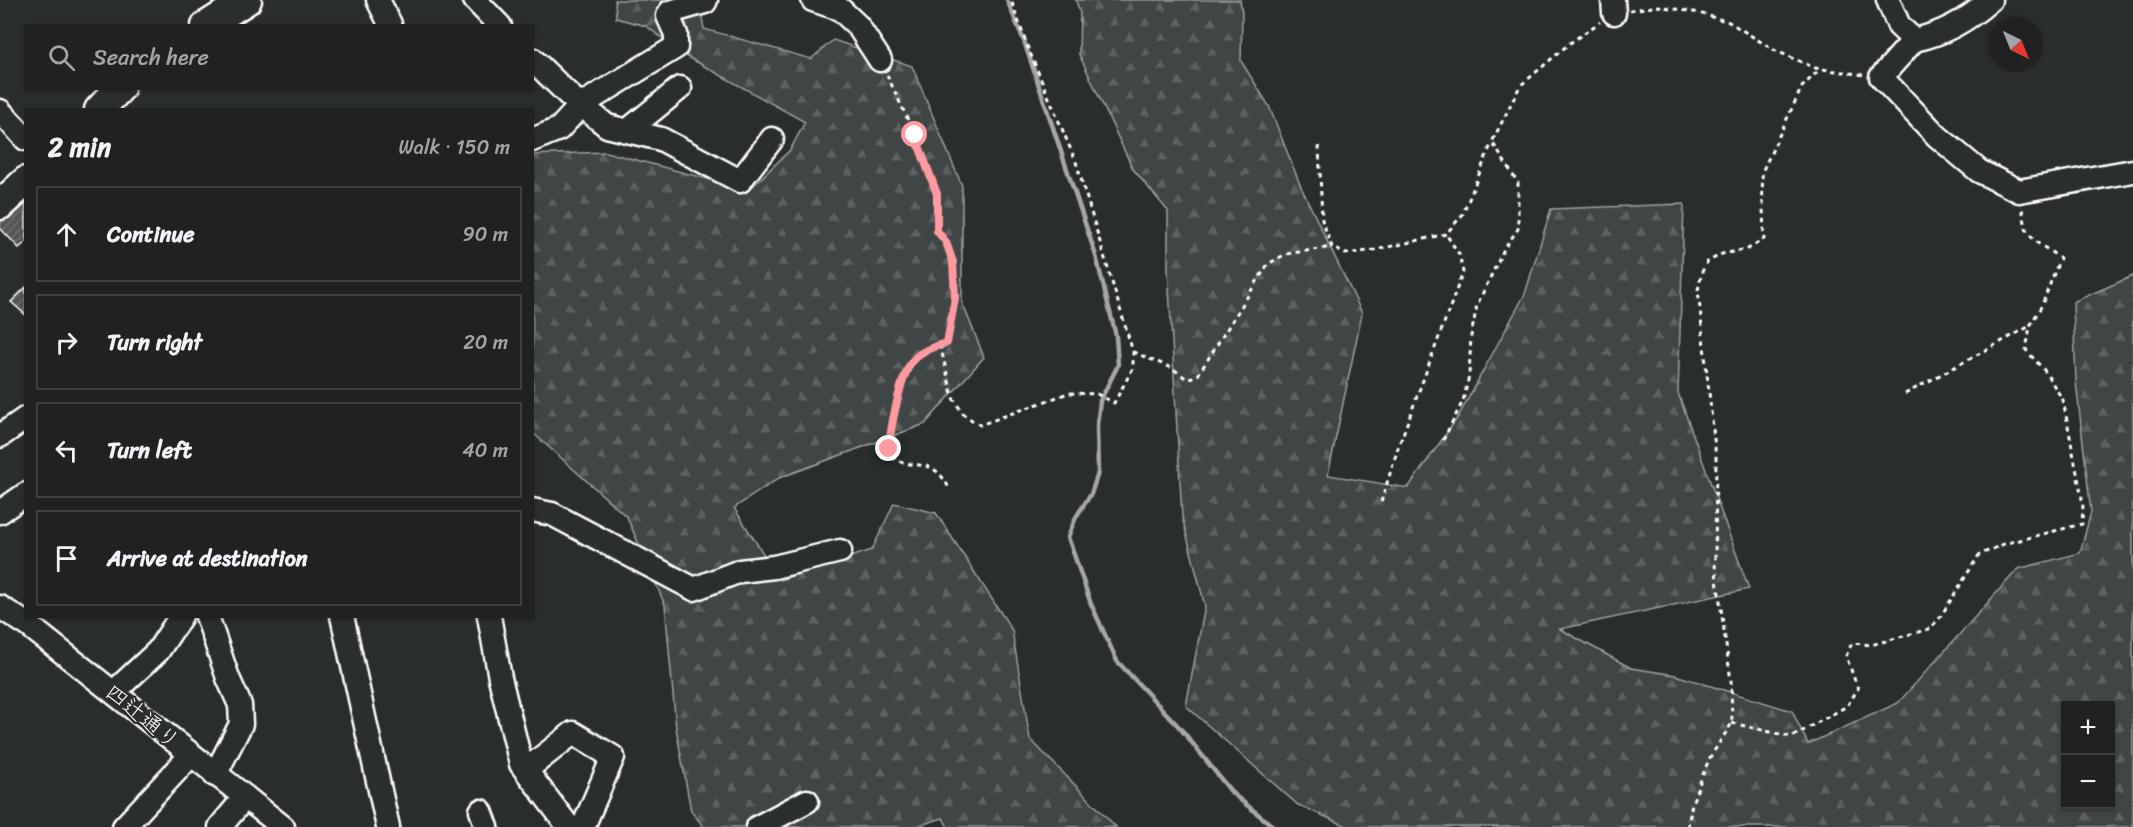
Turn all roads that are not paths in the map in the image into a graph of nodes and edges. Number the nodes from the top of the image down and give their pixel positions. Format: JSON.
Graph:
{"nodes":[{"id":1,"x":247,"y":0,"type":"edge"},
{"id":2,"x":378,"y":0,"type":"edge"},
{"id":3,"x":475,"y":0,"type":"edge"},
{"id":4,"x":706,"y":0,"type":"edge"},
{"id":5,"x":813,"y":0,"type":"edge"},
{"id":6,"x":1888,"y":0,"type":"edge"},
{"id":7,"x":1990,"y":0,"type":"edge"},
{"id":8,"x":209,"y":24,"type":"edge"},
{"id":9,"x":390,"y":24,"type":"dead end"},
{"id":10,"x":498,"y":24,"type":"edge"},
{"id":11,"x":1914,"y":40,"type":"junction"},
{"id":12,"x":880,"y":60,"type":"road end"},
{"id":13,"x":534,"y":61,"type":"edge"},
{"id":14,"x":680,"y":88,"type":"dead end"},
{"id":15,"x":118,"y":90,"type":"edge"},
{"id":16,"x":581,"y":105,"type":"junction"},
{"id":17,"x":101,"y":108,"type":"edge"},
{"id":18,"x":0,"y":111,"type":"edge"},
{"id":19,"x":627,"y":131,"type":"junction"},
{"id":20,"x":24,"y":137,"type":"edge"},
{"id":21,"x":772,"y":139,"type":"dead end"},
{"id":22,"x":534,"y":140,"type":"edge"},
{"id":23,"x":2133,"y":171,"type":"edge"},
{"id":24,"x":24,"y":183,"type":"edge"},
{"id":25,"x":0,"y":205,"type":"edge"},
{"id":26,"x":24,"y":419,"type":"edge"},
{"id":27,"x":0,"y":436,"type":"edge"},
{"id":28,"x":24,"y":495,"type":"edge"},
{"id":29,"x":534,"y":510,"type":"edge"},
{"id":30,"x":0,"y":512,"type":"edge"},
{"id":31,"x":840,"y":551,"type":"dead end"},
{"id":32,"x":0,"y":607,"type":"edge"},
{"id":33,"x":180,"y":618,"type":"edge"},
{"id":34,"x":208,"y":618,"type":"edge"},
{"id":35,"x":342,"y":618,"type":"edge"},
{"id":36,"x":489,"y":618,"type":"edge"},
{"id":37,"x":114,"y":692,"type":"junction"},
{"id":38,"x":191,"y":755,"type":"junction"},
{"id":39,"x":526,"y":770,"type":"junction"},
{"id":40,"x":215,"y":774,"type":"junction"},
{"id":41,"x":245,"y":797,"type":"junction"},
{"id":42,"x":807,"y":801,"type":"dead end"},
{"id":43,"x":280,"y":826,"type":"edge"},
{"id":44,"x":124,"y":827,"type":"edge"},
{"id":45,"x":220,"y":827,"type":"edge"},
{"id":46,"x":388,"y":827,"type":"edge"},
{"id":47,"x":569,"y":827,"type":"edge"},
{"id":48,"x":583,"y":827,"type":"edge"},
{"id":49,"x":758,"y":827,"type":"edge"}],
"edges":[{"from":1,"to":8,"type":"main road"},
{"from":2,"to":9,"type":"street"},
{"from":3,"to":10,"type":"street"},
{"from":4,"to":16,"type":"street"},
{"from":5,"to":12,"type":"street"},
{"from":6,"to":11,"type":"street"},
{"from":7,"to":11,"type":"street"},
{"from":11,"to":23,"type":"street"},
{"from":13,"to":16,"type":"street"},
{"from":14,"to":19,"type":"street"},
{"from":15,"to":17,"type":"main road"},
{"from":16,"to":19,"type":"street"},
{"from":16,"to":22,"type":"street"},
{"from":18,"to":20,"type":"street"},
{"from":19,"to":21,"type":"street"},
{"from":24,"to":25,"type":"main road"},
{"from":26,"to":27,"type":"street"},
{"from":28,"to":30,"type":"street"},
{"from":29,"to":31,"type":"street"},
{"from":32,"to":37,"type":"street","name":"四辻通り"},
{"from":33,"to":37,"type":"street"},
{"from":34,"to":40,"type":"street"},
{"from":35,"to":46,"type":"street"},
{"from":36,"to":39,"type":"street"},
{"from":37,"to":38,"type":"street","name":"四辻通り"},
{"from":38,"to":40,"type":"street","name":"四辻通り"},
{"from":38,"to":44,"type":"street"},
{"from":39,"to":47,"type":"street"},
{"from":39,"to":48,"type":"street"},
{"from":40,"to":41,"type":"street","name":"四辻通り"},
{"from":41,"to":43,"type":"street","name":"四辻通り"},
{"from":41,"to":45,"type":"street"},
{"from":42,"to":49,"type":"street"}]}
